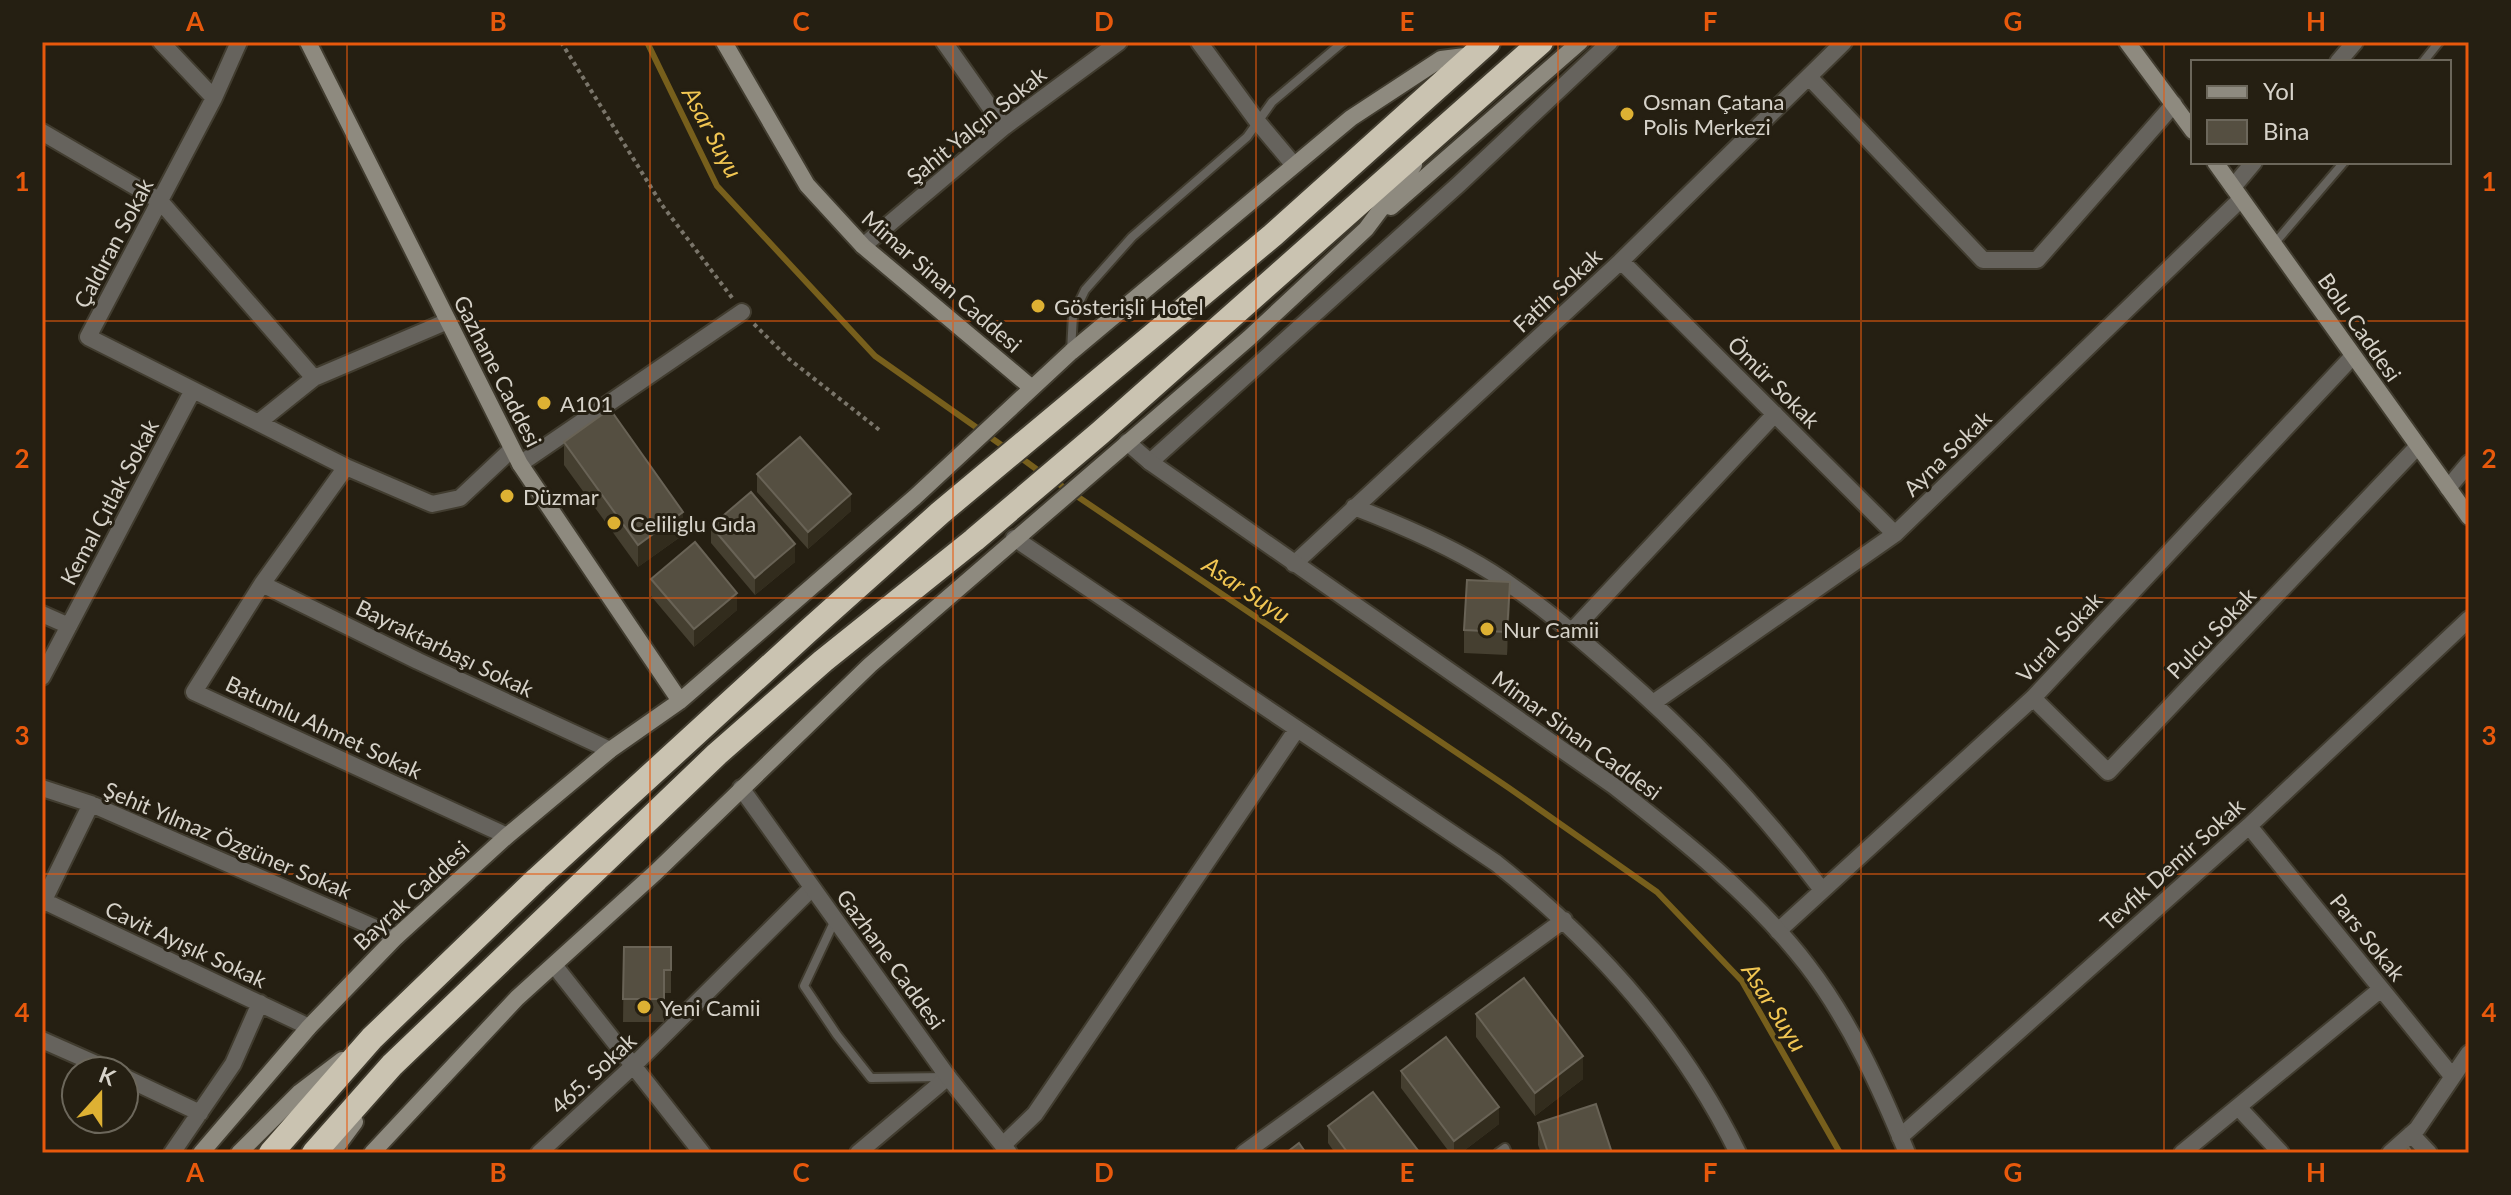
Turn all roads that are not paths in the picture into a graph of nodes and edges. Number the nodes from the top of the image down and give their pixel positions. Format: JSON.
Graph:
{"nodes":[{"id":1,"x":161,"y":42,"type":"edge"},
{"id":2,"x":239,"y":42,"type":"edge"},
{"id":3,"x":308,"y":42,"type":"edge"},
{"id":4,"x":724,"y":42,"type":"edge"},
{"id":5,"x":944,"y":42,"type":"edge"},
{"id":6,"x":1119,"y":42,"type":"edge"},
{"id":7,"x":1199,"y":42,"type":"edge"},
{"id":8,"x":1343,"y":42,"type":"edge"},
{"id":9,"x":1541,"y":42,"type":"edge"},
{"id":10,"x":1580,"y":42,"type":"edge"},
{"id":11,"x":1610,"y":42,"type":"edge"},
{"id":12,"x":1844,"y":42,"type":"edge"},
{"id":13,"x":2127,"y":42,"type":"edge"},
{"id":14,"x":2355,"y":42,"type":"edge"},
{"id":15,"x":2439,"y":42,"type":"edge"},
{"id":16,"x":1481,"y":48,"type":"edge"},
{"id":17,"x":2340,"y":60,"type":"edge"},
{"id":18,"x":2425,"y":60,"type":"edge"},
{"id":19,"x":1809,"y":77,"type":"junction"},
{"id":20,"x":214,"y":98,"type":"junction"},
{"id":21,"x":2174,"y":104,"type":"junction"},
{"id":22,"x":1257,"y":121,"type":"junction"},
{"id":23,"x":1004,"y":127,"type":"junction"},
{"id":24,"x":2191,"y":128,"type":"edge"},
{"id":25,"x":42,"y":132,"type":"edge"},
{"id":26,"x":1434,"y":139,"type":"junction"},
{"id":27,"x":1293,"y":164,"type":"junction"},
{"id":28,"x":2216,"y":164,"type":"edge"},
{"id":29,"x":2253,"y":164,"type":"edge"},
{"id":30,"x":2342,"y":164,"type":"edge"},
{"id":31,"x":2237,"y":193,"type":"junction"},
{"id":32,"x":160,"y":201,"type":"junction"},
{"id":33,"x":1361,"y":234,"type":"junction"},
{"id":34,"x":2274,"y":244,"type":"junction"},
{"id":35,"x":863,"y":246,"type":"junction"},
{"id":36,"x":1373,"y":260,"type":"junction"},
{"id":37,"x":1621,"y":261,"type":"junction"},
{"id":38,"x":742,"y":312,"type":"road end"},
{"id":39,"x":448,"y":321,"type":"junction"},
{"id":40,"x":1071,"y":352,"type":"junction"},
{"id":41,"x":2353,"y":356,"type":"junction"},
{"id":42,"x":314,"y":378,"type":"junction"},
{"id":43,"x":1032,"y":388,"type":"junction"},
{"id":44,"x":193,"y":390,"type":"junction"},
{"id":45,"x":1775,"y":414,"type":"junction"},
{"id":46,"x":259,"y":422,"type":"junction"},
{"id":47,"x":2418,"y":446,"type":"junction"},
{"id":48,"x":1121,"y":448,"type":"junction"},
{"id":49,"x":516,"y":456,"type":"junction"},
{"id":50,"x":1150,"y":462,"type":"junction"},
{"id":51,"x":2469,"y":463,"type":"edge"},
{"id":52,"x":346,"y":467,"type":"junction"},
{"id":53,"x":2448,"y":488,"type":"junction"},
{"id":54,"x":1354,"y":507,"type":"junction"},
{"id":55,"x":2469,"y":517,"type":"edge"},
{"id":56,"x":1895,"y":534,"type":"junction"},
{"id":57,"x":1014,"y":538,"type":"junction"},
{"id":58,"x":1294,"y":564,"type":"junction"},
{"id":59,"x":262,"y":584,"type":"junction"},
{"id":60,"x":42,"y":614,"type":"edge"},
{"id":61,"x":2469,"y":619,"type":"edge"},
{"id":62,"x":69,"y":626,"type":"junction"},
{"id":63,"x":1572,"y":631,"type":"junction"},
{"id":64,"x":42,"y":677,"type":"edge"},
{"id":65,"x":2033,"y":698,"type":"junction"},
{"id":66,"x":680,"y":701,"type":"junction"},
{"id":67,"x":1653,"y":703,"type":"junction"},
{"id":68,"x":1297,"y":729,"type":"junction"},
{"id":69,"x":610,"y":750,"type":"junction"},
{"id":70,"x":42,"y":788,"type":"edge"},
{"id":71,"x":741,"y":788,"type":"junction"},
{"id":72,"x":91,"y":804,"type":"junction"},
{"id":73,"x":2249,"y":826,"type":"junction"},
{"id":74,"x":507,"y":836,"type":"junction"},
{"id":75,"x":812,"y":888,"type":"junction"},
{"id":76,"x":1822,"y":890,"type":"junction"},
{"id":77,"x":43,"y":902,"type":"edge"},
{"id":78,"x":836,"y":919,"type":"junction"},
{"id":79,"x":1564,"y":920,"type":"junction"},
{"id":80,"x":1778,"y":931,"type":"junction"},
{"id":81,"x":396,"y":937,"type":"junction"},
{"id":82,"x":554,"y":965,"type":"junction"},
{"id":83,"x":2381,"y":989,"type":"junction"},
{"id":84,"x":260,"y":1003,"type":"junction"},
{"id":85,"x":309,"y":1027,"type":"junction"},
{"id":86,"x":372,"y":1038,"type":"junction"},
{"id":87,"x":42,"y":1040,"type":"edge"},
{"id":88,"x":2469,"y":1053,"type":"edge"},
{"id":89,"x":76,"y":1055,"type":"edge"},
{"id":90,"x":397,"y":1060,"type":"junction"},
{"id":91,"x":633,"y":1066,"type":"junction"},
{"id":92,"x":2452,"y":1076,"type":"junction"},
{"id":93,"x":948,"y":1077,"type":"junction"},
{"id":94,"x":140,"y":1085,"type":"edge"},
{"id":95,"x":2239,"y":1108,"type":"junction"},
{"id":96,"x":200,"y":1113,"type":"junction"},
{"id":97,"x":2411,"y":1134,"type":"junction"},
{"id":98,"x":1904,"y":1145,"type":"edge"},
{"id":99,"x":1006,"y":1149,"type":"edge"},
{"id":100,"x":172,"y":1153,"type":"edge"},
{"id":101,"x":201,"y":1153,"type":"edge"},
{"id":102,"x":239,"y":1153,"type":"edge"},
{"id":103,"x":271,"y":1153,"type":"edge"},
{"id":104,"x":314,"y":1153,"type":"edge"},
{"id":105,"x":332,"y":1153,"type":"edge"},
{"id":106,"x":372,"y":1153,"type":"edge"},
{"id":107,"x":539,"y":1153,"type":"edge"},
{"id":108,"x":702,"y":1153,"type":"edge"},
{"id":109,"x":858,"y":1153,"type":"edge"},
{"id":110,"x":1244,"y":1153,"type":"edge"},
{"id":111,"x":1498,"y":1153,"type":"edge"},
{"id":112,"x":1507,"y":1153,"type":"edge"},
{"id":113,"x":1738,"y":1153,"type":"edge"},
{"id":114,"x":2182,"y":1153,"type":"edge"},
{"id":115,"x":2281,"y":1153,"type":"edge"},
{"id":116,"x":2390,"y":1153,"type":"edge"},
{"id":117,"x":2429,"y":1153,"type":"edge"}],
"edges":[{"from":1,"to":20,"type":"street"},
{"from":2,"to":20,"type":"street","name":"Çaldıran Sokak"},
{"from":3,"to":39,"type":"main road","name":"Gazhane Caddesi"},
{"from":4,"to":35,"type":"main road","name":"Mimar Sinan Caddesi"},
{"from":5,"to":23,"type":"street"},
{"from":6,"to":23,"type":"street","name":"Şahit Yalçın Sokak"},
{"from":7,"to":22,"type":"street"},
{"from":8,"to":22,"type":"lane"},
{"from":9,"to":26,"type":"highway"},
{"from":10,"to":33,"type":"main road"},
{"from":11,"to":36,"type":"street"},
{"from":12,"to":19,"type":"street","name":"Fatih Sokak"},
{"from":13,"to":21,"type":"main road"},
{"from":14,"to":17,"type":"street"},
{"from":15,"to":18,"type":"lane"},
{"from":16,"to":27,"type":"main road","name":"Bayrak Caddesi"},
{"from":16,"to":86,"type":"highway"},
{"from":19,"to":21,"type":"street"},
{"from":19,"to":37,"type":"street","name":"Fatih Sokak"},
{"from":20,"to":32,"type":"street","name":"Çaldıran Sokak"},
{"from":21,"to":24,"type":"main road"},
{"from":22,"to":27,"type":"street"},
{"from":22,"to":40,"type":"lane"},
{"from":23,"to":35,"type":"street","name":"Şahit Yalçın Sokak"},
{"from":25,"to":32,"type":"street"},
{"from":26,"to":33,"type":"main road"},
{"from":26,"to":90,"type":"highway"},
{"from":27,"to":40,"type":"main road","name":"Bayrak Caddesi"},
{"from":28,"to":31,"type":"main road","name":"Bolu Caddesi"},
{"from":29,"to":31,"type":"street","name":"Ayna Sokak"},
{"from":30,"to":34,"type":"lane"},
{"from":31,"to":34,"type":"main road","name":"Bolu Caddesi"},
{"from":31,"to":56,"type":"street","name":"Ayna Sokak"},
{"from":32,"to":42,"type":"street"},
{"from":32,"to":44,"type":"street","name":"Çaldıran Sokak"},
{"from":33,"to":36,"type":"street"},
{"from":33,"to":48,"type":"main road"},
{"from":34,"to":41,"type":"main road","name":"Bolu Caddesi"},
{"from":35,"to":43,"type":"main road","name":"Mimar Sinan Caddesi"},
{"from":36,"to":50,"type":"street"},
{"from":37,"to":45,"type":"street","name":"Ömür Sokak"},
{"from":37,"to":54,"type":"street","name":"Fatih Sokak"},
{"from":38,"to":49,"type":"street","name":"Çaldıran Sokak"},
{"from":39,"to":42,"type":"street"},
{"from":39,"to":49,"type":"main road","name":"Gazhane Caddesi"},
{"from":40,"to":43,"type":"main road","name":"Bayrak Caddesi"},
{"from":41,"to":47,"type":"main road","name":"Bolu Caddesi"},
{"from":41,"to":65,"type":"street","name":"Vural Sokak"},
{"from":42,"to":46,"type":"street"},
{"from":43,"to":66,"type":"main road","name":"Bayrak Caddesi"},
{"from":44,"to":46,"type":"street","name":"Çaldıran Sokak"},
{"from":44,"to":62,"type":"street","name":"Kemal Çıtlak Sokak"},
{"from":45,"to":56,"type":"street","name":"Ömür Sokak"},
{"from":45,"to":63,"type":"street"},
{"from":46,"to":52,"type":"street","name":"Çaldıran Sokak"},
{"from":47,"to":53,"type":"main road","name":"Bolu Caddesi"},
{"from":47,"to":65,"type":"street","name":"Pulcu Sokak"},
{"from":48,"to":50,"type":"street","name":"Mimar Sinan Caddesi"},
{"from":48,"to":57,"type":"main road"},
{"from":49,"to":52,"type":"street","name":"Çaldıran Sokak"},
{"from":49,"to":66,"type":"main road","name":"Gazhane Caddesi"},
{"from":50,"to":58,"type":"street","name":"Mimar Sinan Caddesi"},
{"from":51,"to":53,"type":"street"},
{"from":52,"to":59,"type":"street","name":"Batumlu Ahmet Sokak"},
{"from":53,"to":55,"type":"main road","name":"Bolu Caddesi"},
{"from":54,"to":58,"type":"street","name":"Fatih Sokak"},
{"from":54,"to":63,"type":"street"},
{"from":56,"to":67,"type":"street","name":"Ayna Sokak"},
{"from":57,"to":68,"type":"street"},
{"from":57,"to":71,"type":"main road"},
{"from":58,"to":80,"type":"street","name":"Mimar Sinan Caddesi"},
{"from":59,"to":69,"type":"street","name":"Bayraktarbaşı Sokak"},
{"from":59,"to":74,"type":"street","name":"Batumlu Ahmet Sokak"},
{"from":60,"to":62,"type":"street"},
{"from":61,"to":73,"type":"street","name":"Tevfik Demir Sokak"},
{"from":62,"to":64,"type":"street","name":"Kemal Çıtlak Sokak"},
{"from":63,"to":67,"type":"street"},
{"from":65,"to":76,"type":"street","name":"Vural Sokak"},
{"from":66,"to":69,"type":"main road","name":"Bayrak Caddesi"},
{"from":67,"to":76,"type":"street"},
{"from":68,"to":79,"type":"street"},
{"from":68,"to":99,"type":"street"},
{"from":69,"to":74,"type":"main road","name":"Bayrak Caddesi"},
{"from":70,"to":72,"type":"street","name":"Şehit Yılmaz Özgüner Sokak"},
{"from":71,"to":75,"type":"street","name":"Gazhane Caddesi"},
{"from":71,"to":82,"type":"main road"},
{"from":72,"to":77,"type":"street"},
{"from":72,"to":81,"type":"street","name":"Şehit Yılmaz Özgüner Sokak"},
{"from":73,"to":83,"type":"street","name":"Pars Sokak"},
{"from":73,"to":98,"type":"street","name":"Tevfik Demir Sokak"},
{"from":74,"to":81,"type":"main road","name":"Bayrak Caddesi"},
{"from":75,"to":78,"type":"street","name":"Gazhane Caddesi"},
{"from":75,"to":91,"type":"street","name":"465. Sokak"},
{"from":76,"to":80,"type":"street","name":"Vural Sokak"},
{"from":77,"to":84,"type":"street","name":"Cavit Ayışık Sokak"},
{"from":78,"to":93,"type":"street","name":"Gazhane Caddesi"},
{"from":78,"to":93,"type":"lane"},
{"from":79,"to":110,"type":"street"},
{"from":79,"to":113,"type":"street"},
{"from":80,"to":98,"type":"street","name":"Mimar Sinan Caddesi"},
{"from":81,"to":85,"type":"main road","name":"Bayrak Caddesi"},
{"from":82,"to":91,"type":"street"},
{"from":82,"to":106,"type":"main road"},
{"from":83,"to":92,"type":"street","name":"Pars Sokak"},
{"from":83,"to":95,"type":"street"},
{"from":84,"to":85,"type":"street","name":"Cavit Ayışık Sokak"},
{"from":84,"to":96,"type":"street"},
{"from":85,"to":101,"type":"main road","name":"Bayrak Caddesi"},
{"from":86,"to":102,"type":"main road"},
{"from":86,"to":103,"type":"highway"},
{"from":87,"to":89,"type":"street"},
{"from":88,"to":92,"type":"street"},
{"from":90,"to":104,"type":"highway"},
{"from":90,"to":105,"type":"main road"},
{"from":91,"to":107,"type":"street","name":"465. Sokak"},
{"from":91,"to":108,"type":"street"},
{"from":92,"to":97,"type":"street"},
{"from":93,"to":99,"type":"street","name":"Gazhane Caddesi"},
{"from":93,"to":109,"type":"street"},
{"from":94,"to":96,"type":"street"},
{"from":95,"to":114,"type":"street"},
{"from":95,"to":115,"type":"street"},
{"from":96,"to":100,"type":"street"},
{"from":97,"to":116,"type":"street"},
{"from":97,"to":117,"type":"street"},
{"from":111,"to":112,"type":"lane"}]}
